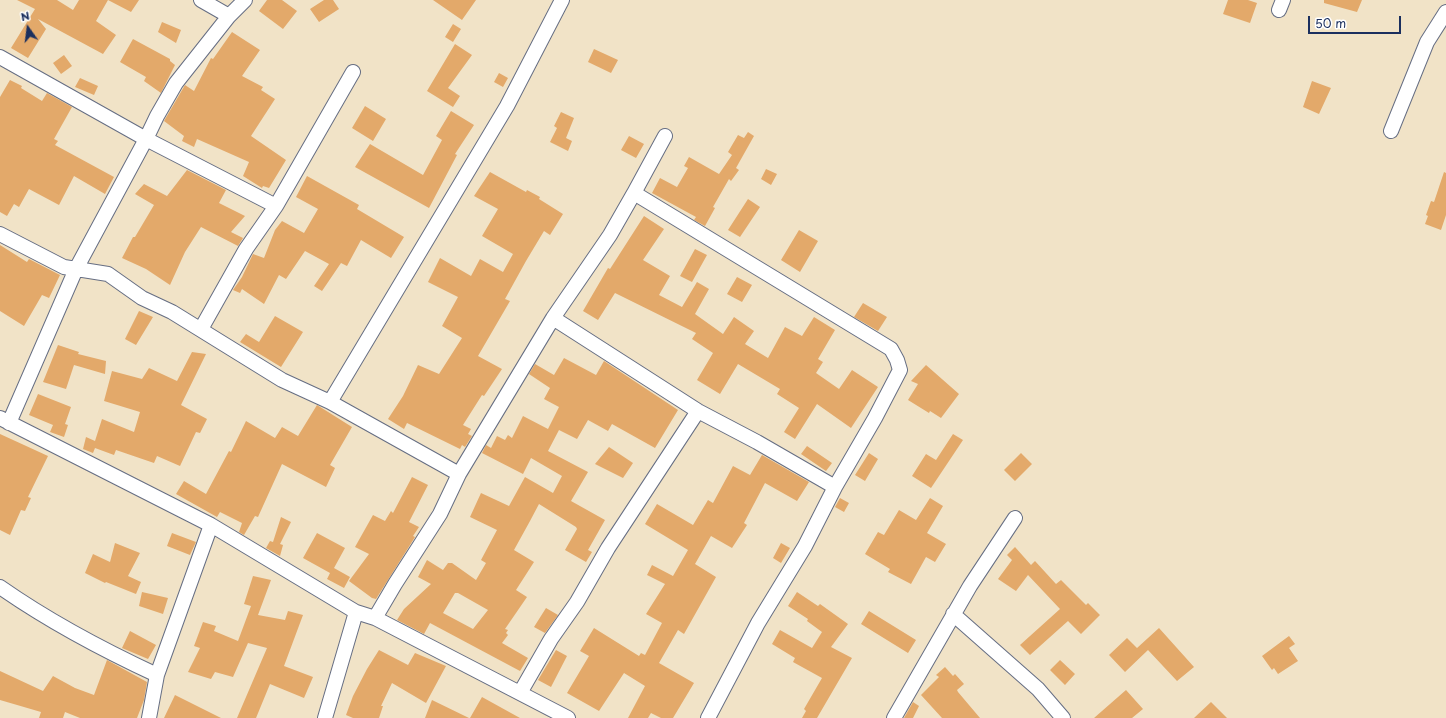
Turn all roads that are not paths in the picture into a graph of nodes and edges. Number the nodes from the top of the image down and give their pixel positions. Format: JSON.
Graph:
{"nodes":[{"id":1,"x":201,"y":0,"type":"edge"},
{"id":2,"x":245,"y":0,"type":"edge"},
{"id":3,"x":562,"y":0,"type":"edge"},
{"id":4,"x":1446,"y":12,"type":"edge"},
{"id":5,"x":229,"y":16,"type":"junction"},
{"id":6,"x":0,"y":57,"type":"edge"},
{"id":7,"x":353,"y":72,"type":"dead end"},
{"id":8,"x":1391,"y":132,"type":"dead end"},
{"id":9,"x":666,"y":136,"type":"dead end"},
{"id":10,"x":146,"y":139,"type":"junction"},
{"id":11,"x":634,"y":193,"type":"junction"},
{"id":12,"x":276,"y":206,"type":"junction"},
{"id":13,"x":0,"y":234,"type":"edge"},
{"id":14,"x":76,"y":269,"type":"junction"},
{"id":15,"x":554,"y":318,"type":"junction"},
{"id":16,"x":201,"y":329,"type":"junction"},
{"id":17,"x":330,"y":402,"type":"junction"},
{"id":18,"x":698,"y":411,"type":"junction"},
{"id":19,"x":4,"y":420,"type":"edge"},
{"id":20,"x":459,"y":474,"type":"junction"},
{"id":21,"x":835,"y":487,"type":"junction"},
{"id":22,"x":1015,"y":518,"type":"dead end"},
{"id":23,"x":211,"y":525,"type":"junction"},
{"id":24,"x":0,"y":587,"type":"edge"},
{"id":25,"x":356,"y":612,"type":"junction"},
{"id":26,"x":953,"y":614,"type":"junction"},
{"id":27,"x":375,"y":618,"type":"junction"},
{"id":28,"x":157,"y":675,"type":"junction"},
{"id":29,"x":520,"y":693,"type":"junction"},
{"id":30,"x":150,"y":718,"type":"edge"},
{"id":31,"x":325,"y":718,"type":"edge"},
{"id":32,"x":568,"y":718,"type":"edge"},
{"id":33,"x":708,"y":718,"type":"edge"},
{"id":34,"x":894,"y":718,"type":"edge"},
{"id":35,"x":1063,"y":718,"type":"edge"}],
"edges":[{"from":1,"to":5,"type":"street"},
{"from":2,"to":5,"type":"street"},
{"from":3,"to":17,"type":"street"},
{"from":4,"to":8,"type":"street"},
{"from":5,"to":10,"type":"street"},
{"from":6,"to":10,"type":"street"},
{"from":7,"to":12,"type":"street"},
{"from":9,"to":11,"type":"street"},
{"from":10,"to":12,"type":"street"},
{"from":10,"to":14,"type":"street"},
{"from":11,"to":15,"type":"street"},
{"from":11,"to":21,"type":"street"},
{"from":12,"to":16,"type":"street"},
{"from":13,"to":14,"type":"street"},
{"from":14,"to":16,"type":"street"},
{"from":14,"to":19,"type":"street"},
{"from":15,"to":18,"type":"street"},
{"from":15,"to":20,"type":"street"},
{"from":16,"to":17,"type":"street"},
{"from":17,"to":20,"type":"street"},
{"from":18,"to":21,"type":"street"},
{"from":18,"to":29,"type":"street"},
{"from":19,"to":23,"type":"street"},
{"from":20,"to":27,"type":"street"},
{"from":21,"to":33,"type":"street"},
{"from":22,"to":26,"type":"street"},
{"from":23,"to":25,"type":"street"},
{"from":23,"to":28,"type":"street"},
{"from":24,"to":28,"type":"street"},
{"from":25,"to":27,"type":"street"},
{"from":25,"to":31,"type":"street"},
{"from":26,"to":34,"type":"street"},
{"from":26,"to":35,"type":"street"},
{"from":27,"to":29,"type":"street"},
{"from":28,"to":30,"type":"street"},
{"from":29,"to":32,"type":"street"}]}
